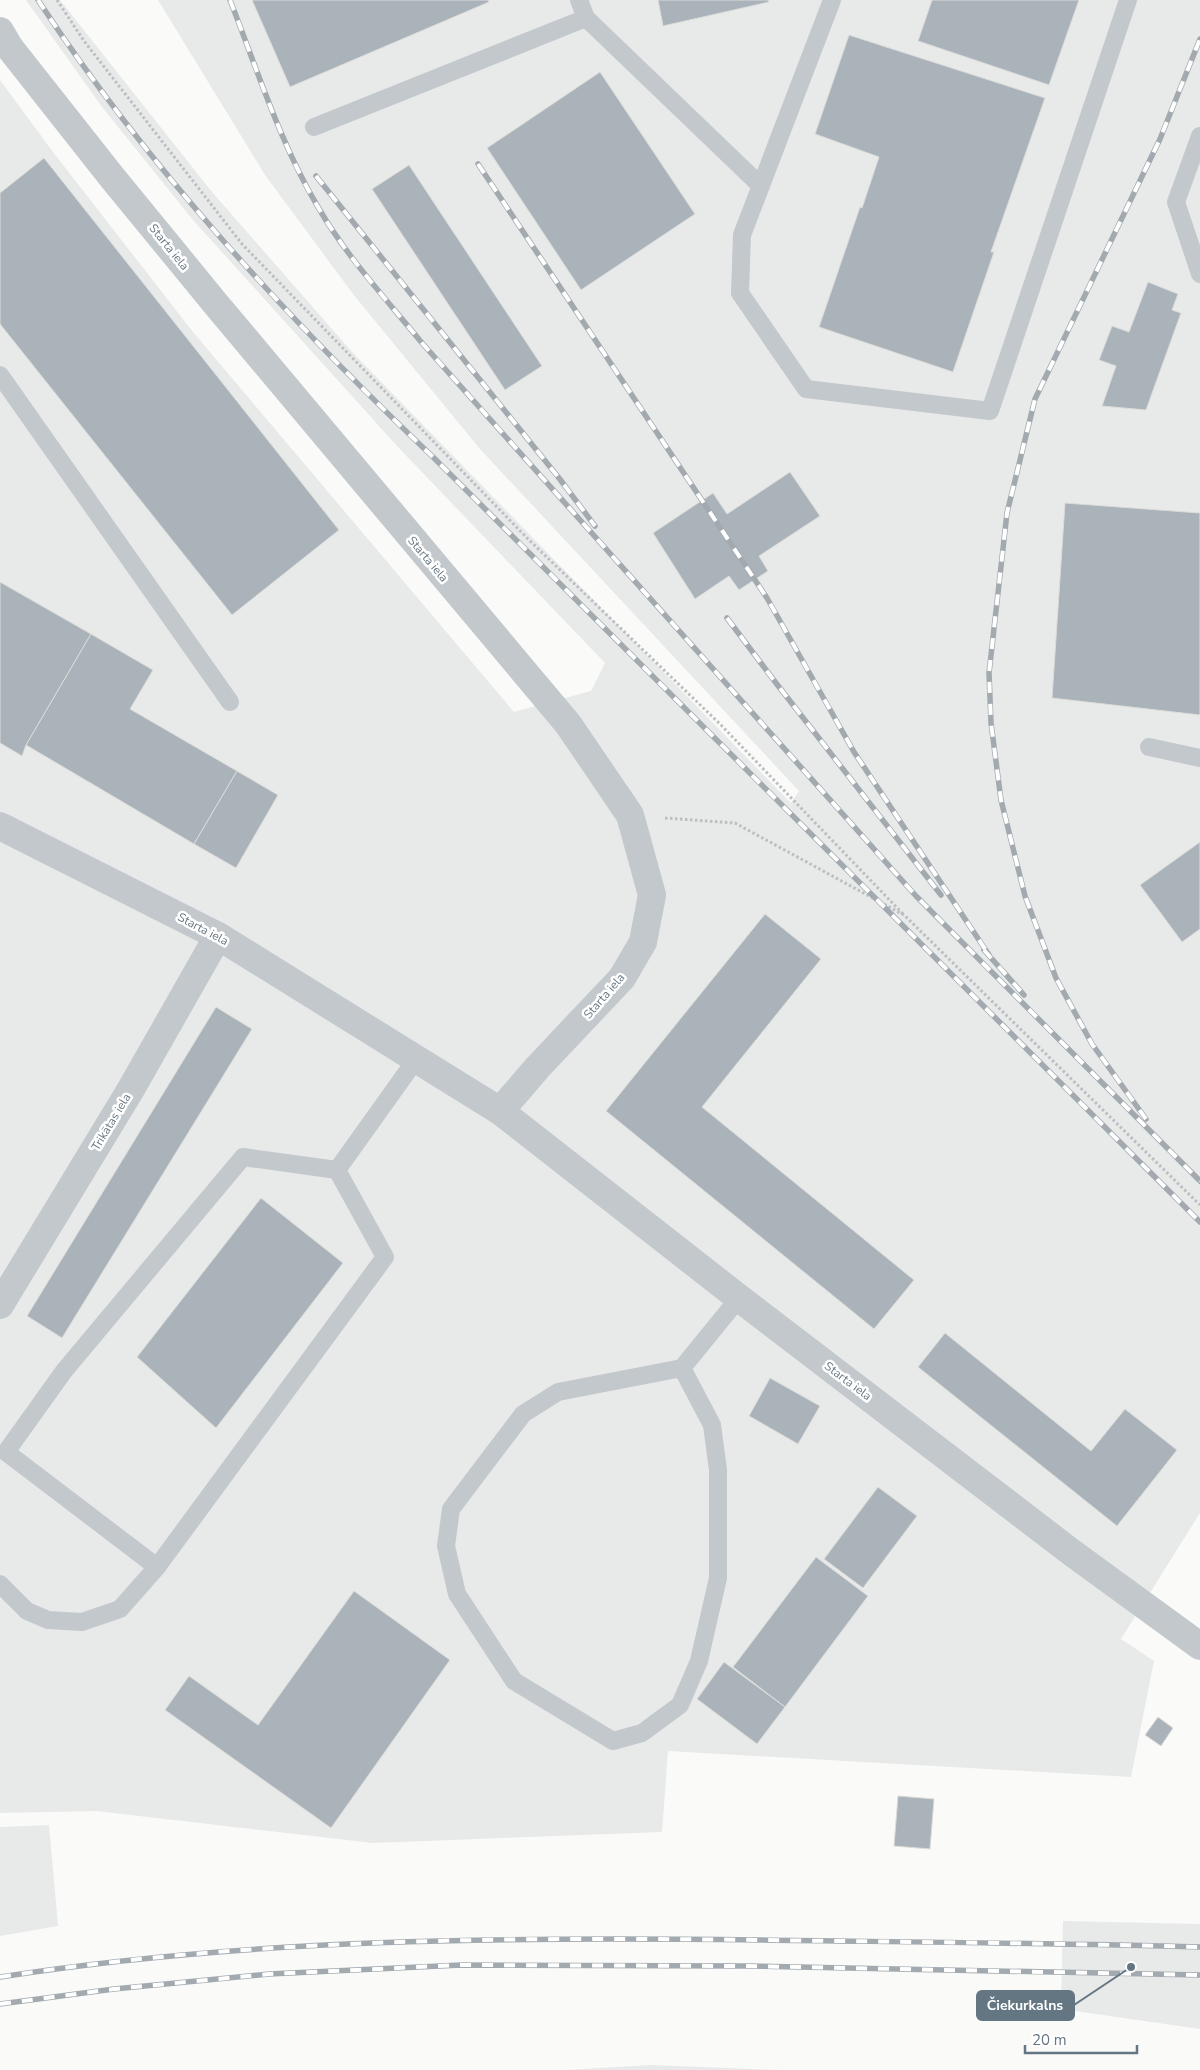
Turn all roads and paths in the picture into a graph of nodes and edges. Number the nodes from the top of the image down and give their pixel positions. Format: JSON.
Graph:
{"nodes":[{"id":1,"x":57,"y":0,"type":"edge"},
{"id":2,"x":579,"y":0,"type":"edge"},
{"id":3,"x":832,"y":0,"type":"edge"},
{"id":4,"x":1128,"y":0,"type":"edge"},
{"id":5,"x":586,"y":18,"type":"junction"},
{"id":6,"x":0,"y":31,"type":"edge"},
{"id":7,"x":314,"y":127,"type":"dead end"},
{"id":8,"x":1200,"y":136,"type":"edge"},
{"id":9,"x":761,"y":186,"type":"junction"},
{"id":10,"x":1200,"y":274,"type":"edge"},
{"id":11,"x":0,"y":375,"type":"edge"},
{"id":12,"x":230,"y":702,"type":"dead end"},
{"id":13,"x":1149,"y":747,"type":"dead end"},
{"id":14,"x":1200,"y":758,"type":"edge"},
{"id":15,"x":630,"y":815,"type":"junction"},
{"id":16,"x":0,"y":826,"type":"edge"},
{"id":17,"x":904,"y":915,"type":"junction"},
{"id":18,"x":218,"y":936,"type":"junction"},
{"id":19,"x":417,"y":1058,"type":"junction"},
{"id":20,"x":500,"y":1111,"type":"junction"},
{"id":21,"x":337,"y":1170,"type":"junction"},
{"id":22,"x":1200,"y":1206,"type":"edge"},
{"id":23,"x":739,"y":1298,"type":"junction"},
{"id":24,"x":0,"y":1305,"type":"edge"},
{"id":25,"x":682,"y":1368,"type":"junction"},
{"id":26,"x":3,"y":1457,"type":"edge"},
{"id":27,"x":157,"y":1567,"type":"junction"},
{"id":28,"x":0,"y":1584,"type":"edge"},
{"id":29,"x":1200,"y":1646,"type":"edge"}],
"edges":[{"from":1,"to":17,"type":"path"},
{"from":2,"to":5,"type":"lane"},
{"from":3,"to":9,"type":"lane"},
{"from":4,"to":9,"type":"lane"},
{"from":5,"to":7,"type":"lane"},
{"from":5,"to":9,"type":"lane"},
{"from":6,"to":15,"type":"street","name":"Starta iela"},
{"from":8,"to":10,"type":"lane"},
{"from":11,"to":12,"type":"lane"},
{"from":13,"to":14,"type":"lane"},
{"from":15,"to":17,"type":"path"},
{"from":15,"to":20,"type":"street","name":"Starta iela"},
{"from":16,"to":18,"type":"street","name":"Starta iela"},
{"from":17,"to":22,"type":"path"},
{"from":18,"to":19,"type":"street","name":"Starta iela"},
{"from":18,"to":24,"type":"street","name":"Trikātas iela"},
{"from":19,"to":20,"type":"street","name":"Starta iela"},
{"from":19,"to":21,"type":"lane"},
{"from":20,"to":23,"type":"street","name":"Starta iela"},
{"from":21,"to":26,"type":"lane"},
{"from":21,"to":27,"type":"lane"},
{"from":23,"to":25,"type":"lane"},
{"from":23,"to":29,"type":"street","name":"Starta iela"},
{"from":25,"to":25,"type":"lane"},
{"from":26,"to":27,"type":"lane"},
{"from":27,"to":28,"type":"lane"}]}
